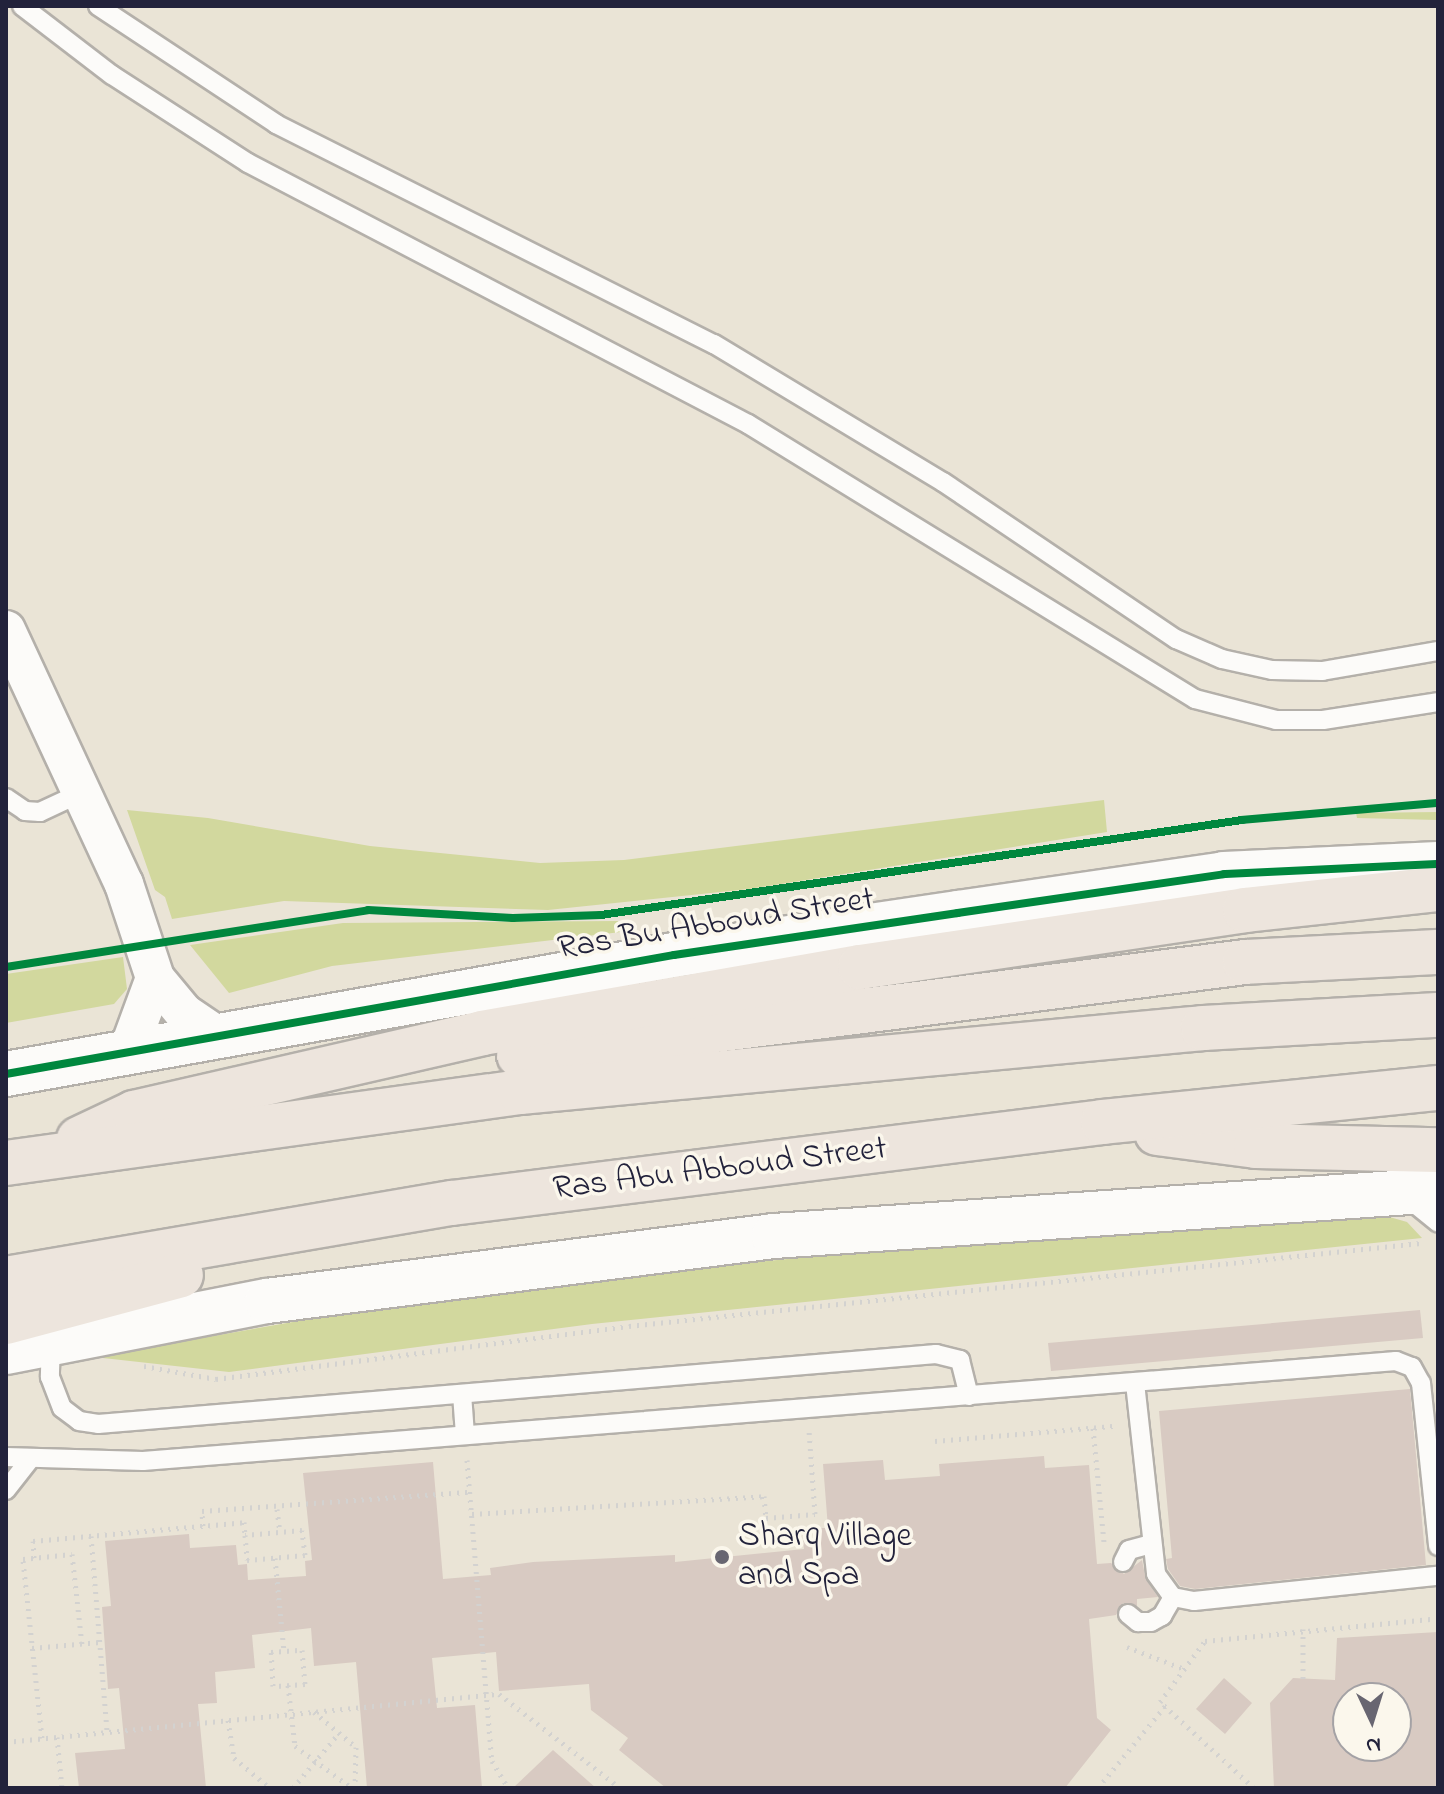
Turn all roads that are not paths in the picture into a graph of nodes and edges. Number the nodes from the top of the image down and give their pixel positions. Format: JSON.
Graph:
{"nodes":[{"id":1,"x":22,"y":6,"type":"edge"},
{"id":2,"x":98,"y":6,"type":"edge"},
{"id":3,"x":6,"y":630,"type":"edge"},
{"id":4,"x":1438,"y":651,"type":"edge"},
{"id":5,"x":1438,"y":702,"type":"edge"},
{"id":6,"x":83,"y":792,"type":"junction"},
{"id":7,"x":6,"y":798,"type":"edge"},
{"id":8,"x":1438,"y":864,"type":"edge"},
{"id":9,"x":1438,"y":889,"type":"edge"},
{"id":10,"x":1438,"y":952,"type":"edge"},
{"id":11,"x":155,"y":978,"type":"junction"},
{"id":12,"x":1438,"y":1015,"type":"edge"},
{"id":13,"x":221,"y":1038,"type":"junction"},
{"id":14,"x":127,"y":1054,"type":"junction"},
{"id":15,"x":6,"y":1074,"type":"edge"},
{"id":16,"x":1438,"y":1088,"type":"edge"},
{"id":17,"x":204,"y":1100,"type":"junction"},
{"id":18,"x":1103,"y":1122,"type":"junction"},
{"id":19,"x":1438,"y":1150,"type":"edge"},
{"id":20,"x":23,"y":1160,"type":"edge"},
{"id":21,"x":1438,"y":1190,"type":"edge"},
{"id":22,"x":1393,"y":1192,"type":"junction"},
{"id":23,"x":452,"y":1203,"type":"junction"},
{"id":24,"x":1438,"y":1223,"type":"edge"},
{"id":25,"x":6,"y":1279,"type":"edge"},
{"id":26,"x":6,"y":1322,"type":"edge"},
{"id":27,"x":51,"y":1343,"type":"junction"},
{"id":28,"x":6,"y":1352,"type":"edge"},
{"id":29,"x":1135,"y":1383,"type":"junction"},
{"id":30,"x":462,"y":1394,"type":"junction"},
{"id":31,"x":969,"y":1396,"type":"junction"},
{"id":32,"x":465,"y":1435,"type":"junction"},
{"id":33,"x":6,"y":1457,"type":"edge"},
{"id":34,"x":29,"y":1461,"type":"junction"},
{"id":35,"x":6,"y":1490,"type":"edge"},
{"id":36,"x":1152,"y":1544,"type":"junction"},
{"id":37,"x":1438,"y":1546,"type":"edge"},
{"id":38,"x":1123,"y":1562,"type":"dead end"},
{"id":39,"x":1438,"y":1576,"type":"edge"},
{"id":40,"x":1173,"y":1597,"type":"junction"},
{"id":41,"x":1128,"y":1614,"type":"dead end"}],
"edges":[{"from":1,"to":5,"type":"lane"},
{"from":2,"to":4,"type":"lane"},
{"from":3,"to":6,"type":"street"},
{"from":6,"to":7,"type":"lane"},
{"from":6,"to":11,"type":"street"},
{"from":8,"to":13,"type":"street","name":"Ras Bu Abboud Street"},
{"from":9,"to":17,"type":"highway"},
{"from":10,"to":17,"type":"highway"},
{"from":11,"to":13,"type":"street"},
{"from":11,"to":14,"type":"street"},
{"from":12,"to":20,"type":"highway"},
{"from":13,"to":14,"type":"street","name":"Ras Bu Abboud Street"},
{"from":14,"to":15,"type":"street","name":"Ras Bu Abboud Street"},
{"from":16,"to":18,"type":"highway","name":"Ras Abu Abboud Street"},
{"from":17,"to":20,"type":"highway"},
{"from":18,"to":19,"type":"highway"},
{"from":18,"to":23,"type":"highway","name":"Ras Abu Abboud Street"},
{"from":21,"to":22,"type":"street"},
{"from":22,"to":24,"type":"lane"},
{"from":22,"to":27,"type":"street"},
{"from":23,"to":25,"type":"highway","name":"Ras Abu Abboud Street"},
{"from":23,"to":26,"type":"highway"},
{"from":27,"to":28,"type":"street"},
{"from":27,"to":30,"type":"lane"},
{"from":29,"to":31,"type":"lane"},
{"from":29,"to":36,"type":"lane"},
{"from":29,"to":37,"type":"lane"},
{"from":30,"to":31,"type":"lane"},
{"from":30,"to":32,"type":"lane"},
{"from":31,"to":32,"type":"lane"},
{"from":32,"to":34,"type":"lane"},
{"from":33,"to":34,"type":"lane"},
{"from":34,"to":35,"type":"lane"},
{"from":36,"to":38,"type":"lane"},
{"from":36,"to":40,"type":"lane"},
{"from":39,"to":40,"type":"lane"},
{"from":40,"to":41,"type":"lane"}]}
